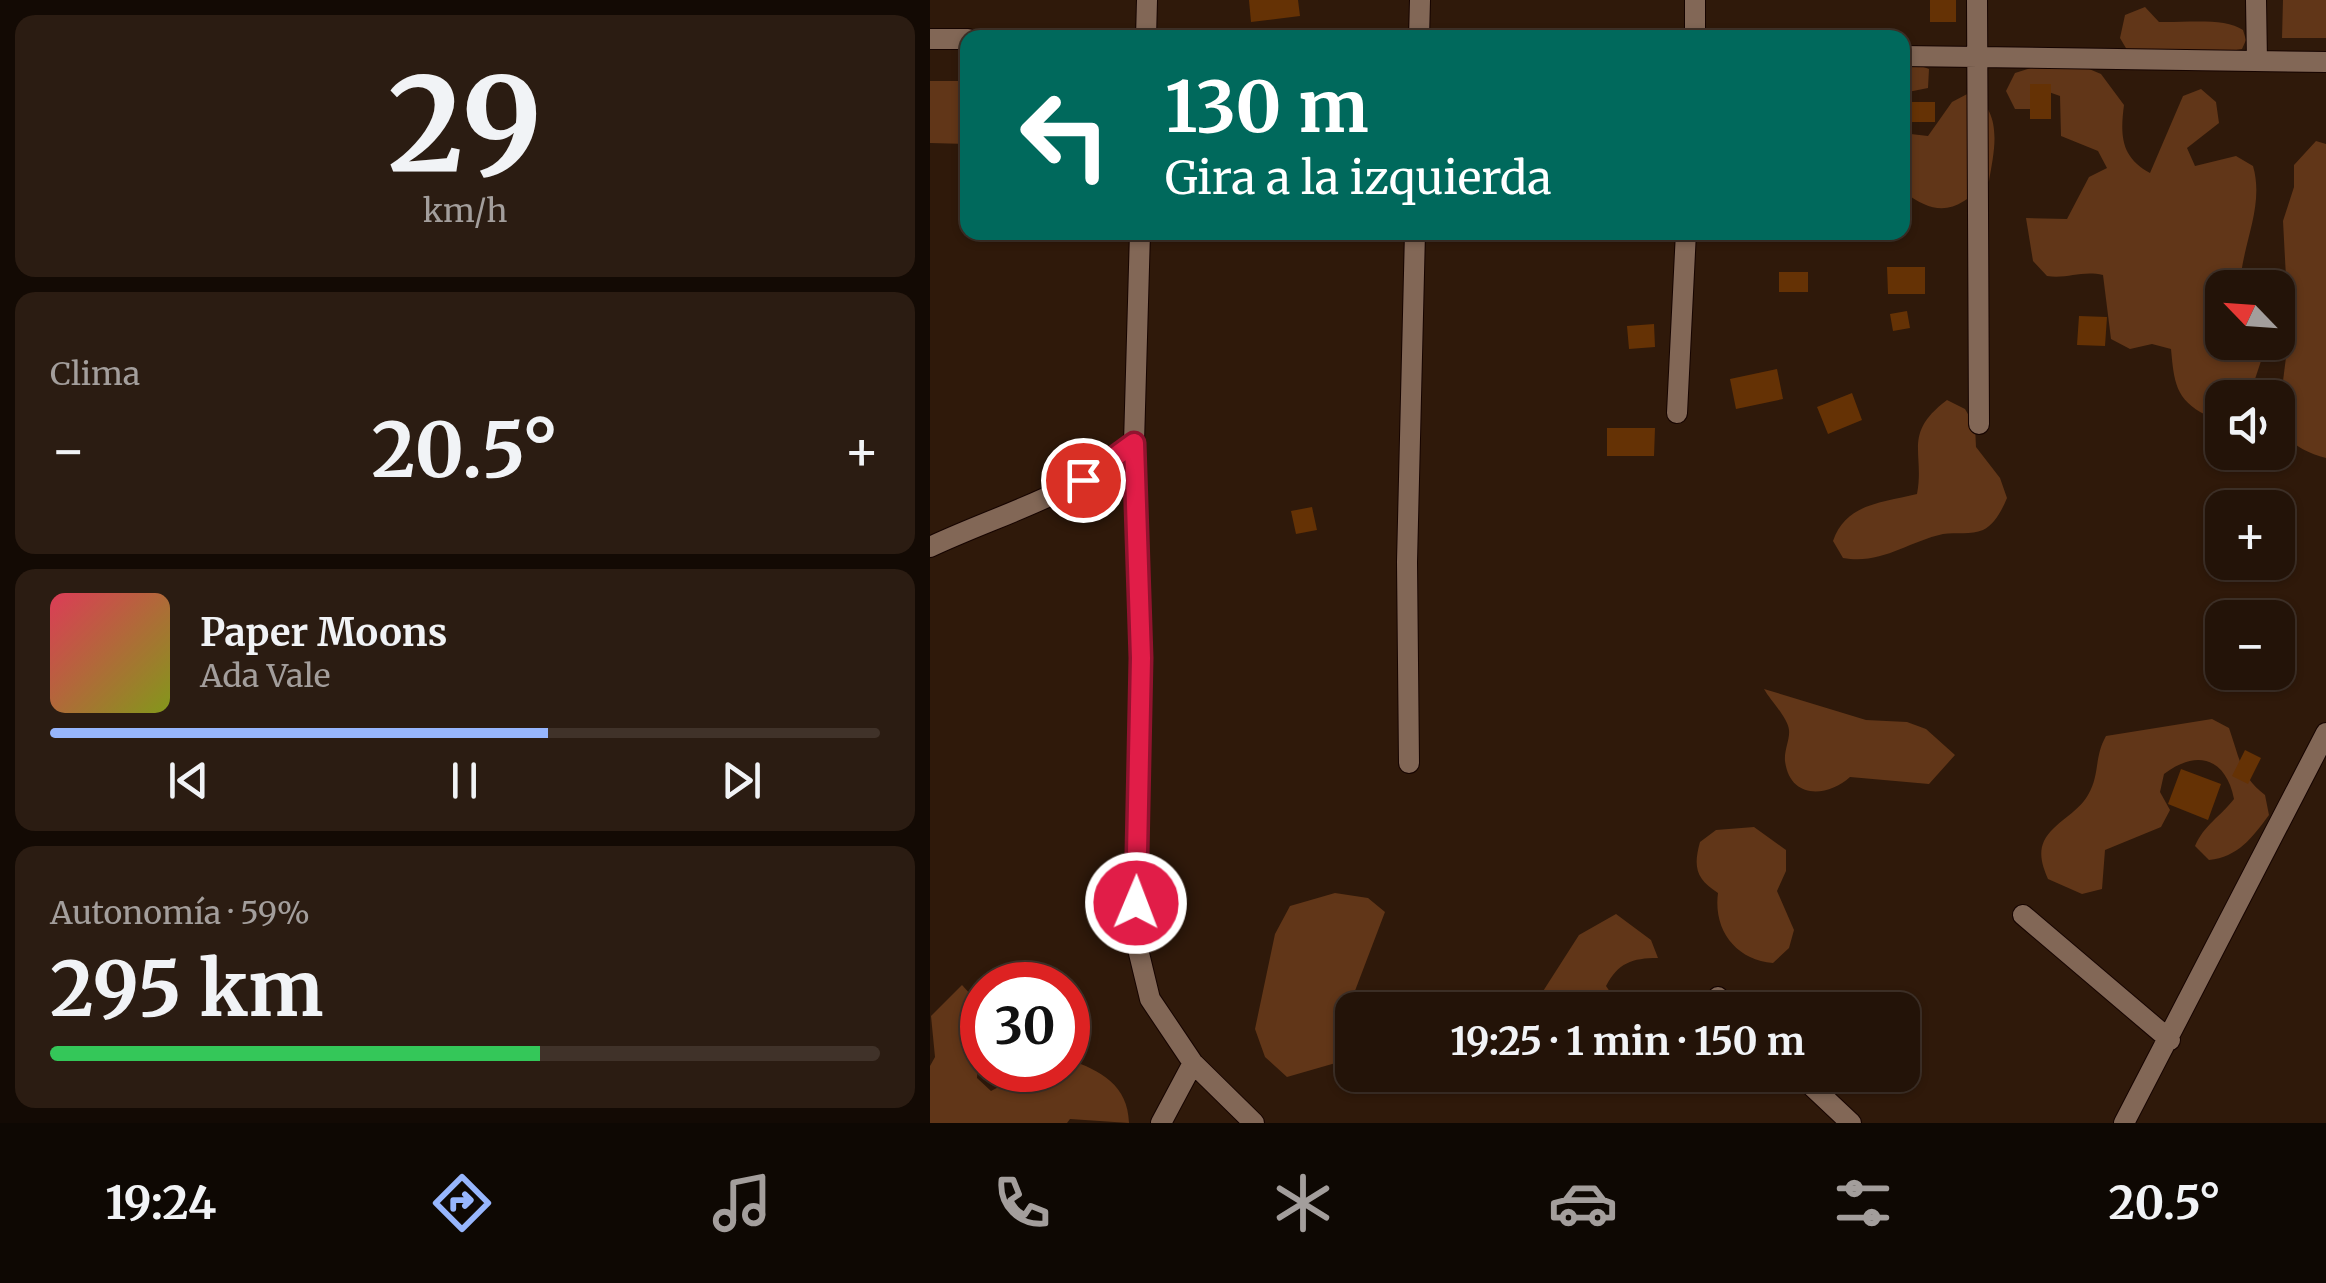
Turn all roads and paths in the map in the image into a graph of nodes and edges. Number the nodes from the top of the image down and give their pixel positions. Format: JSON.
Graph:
{"nodes":[{"id":1,"x":1147,"y":0,"type":"edge"},
{"id":2,"x":1420,"y":0,"type":"edge"},
{"id":3,"x":1696,"y":0,"type":"edge"},
{"id":4,"x":1978,"y":0,"type":"edge"},
{"id":5,"x":2256,"y":0,"type":"edge"},
{"id":6,"x":1146,"y":30,"type":"edge"},
{"id":7,"x":1419,"y":30,"type":"edge"},
{"id":8,"x":1695,"y":30,"type":"edge"},
{"id":9,"x":930,"y":39,"type":"edge"},
{"id":10,"x":960,"y":39,"type":"edge"},
{"id":11,"x":1910,"y":56,"type":"edge"},
{"id":12,"x":1977,"y":58,"type":"junction"},
{"id":13,"x":2256,"y":61,"type":"junction"},
{"id":14,"x":2326,"y":62,"type":"edge"},
{"id":15,"x":1140,"y":240,"type":"edge"},
{"id":16,"x":1414,"y":240,"type":"edge"},
{"id":17,"x":1686,"y":240,"type":"edge"},
{"id":18,"x":1677,"y":413,"type":"dead end"},
{"id":19,"x":1979,"y":424,"type":"dead end"},
{"id":20,"x":1134,"y":443,"type":"junction"},
{"id":21,"x":930,"y":547,"type":"edge"},
{"id":22,"x":2326,"y":733,"type":"edge"},
{"id":23,"x":1409,"y":764,"type":"dead end"},
{"id":24,"x":2022,"y":915,"type":"dead end"},
{"id":25,"x":2170,"y":1040,"type":"junction"},
{"id":26,"x":1194,"y":1062,"type":"junction"},
{"id":27,"x":1818,"y":1092,"type":"edge"},
{"id":28,"x":1161,"y":1123,"type":"edge"},
{"id":29,"x":1254,"y":1123,"type":"edge"},
{"id":30,"x":1851,"y":1123,"type":"edge"},
{"id":31,"x":2124,"y":1123,"type":"edge"}],
"edges":[{"from":1,"to":6,"type":"street"},
{"from":2,"to":7,"type":"street"},
{"from":3,"to":8,"type":"street"},
{"from":4,"to":12,"type":"street"},
{"from":5,"to":13,"type":"street"},
{"from":9,"to":10,"type":"street"},
{"from":11,"to":12,"type":"street"},
{"from":12,"to":13,"type":"street"},
{"from":12,"to":19,"type":"street"},
{"from":13,"to":14,"type":"street"},
{"from":15,"to":20,"type":"street"},
{"from":16,"to":23,"type":"street"},
{"from":17,"to":18,"type":"street"},
{"from":20,"to":21,"type":"street"},
{"from":20,"to":26,"type":"street"},
{"from":22,"to":25,"type":"street"},
{"from":24,"to":25,"type":"street"},
{"from":25,"to":31,"type":"street"},
{"from":26,"to":28,"type":"street"},
{"from":26,"to":29,"type":"street"},
{"from":27,"to":30,"type":"street"}]}
